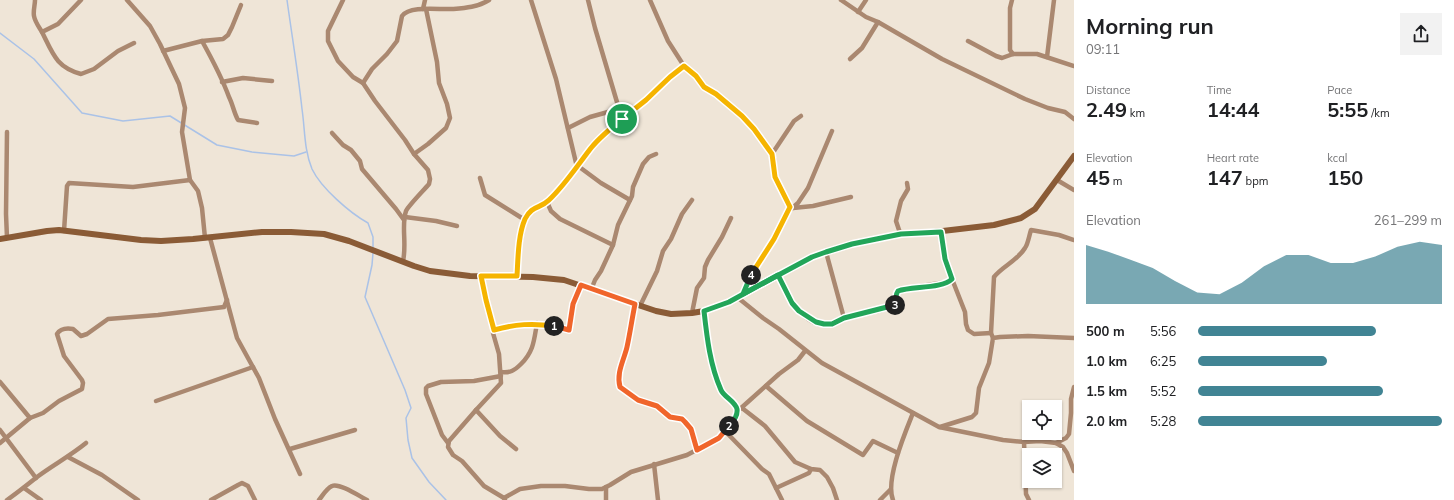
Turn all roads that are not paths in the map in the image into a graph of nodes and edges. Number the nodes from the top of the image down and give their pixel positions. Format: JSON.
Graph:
{"nodes":[{"id":1,"x":35,"y":0,"type":"edge"},
{"id":2,"x":81,"y":0,"type":"edge"},
{"id":3,"x":127,"y":0,"type":"edge"},
{"id":4,"x":342,"y":0,"type":"edge"},
{"id":5,"x":425,"y":0,"type":"edge"},
{"id":6,"x":489,"y":0,"type":"edge"},
{"id":7,"x":531,"y":0,"type":"edge"},
{"id":8,"x":588,"y":0,"type":"edge"},
{"id":9,"x":650,"y":0,"type":"edge"},
{"id":10,"x":841,"y":0,"type":"edge"},
{"id":11,"x":866,"y":0,"type":"edge"},
{"id":12,"x":1012,"y":0,"type":"edge"},
{"id":13,"x":1054,"y":0,"type":"edge"},
{"id":14,"x":241,"y":5,"type":"dead end"},
{"id":15,"x":425,"y":9,"type":"junction"},
{"id":16,"x":858,"y":12,"type":"junction"},
{"id":17,"x":878,"y":22,"type":"junction"},
{"id":18,"x":42,"y":32,"type":"junction"},
{"id":19,"x":202,"y":41,"type":"junction"},
{"id":20,"x":968,"y":41,"type":"dead end"},
{"id":21,"x":134,"y":43,"type":"dead end"},
{"id":22,"x":163,"y":51,"type":"junction"},
{"id":23,"x":1013,"y":54,"type":"junction"},
{"id":24,"x":1047,"y":57,"type":"junction"},
{"id":25,"x":850,"y":58,"type":"dead end"},
{"id":26,"x":684,"y":66,"type":"junction"},
{"id":27,"x":1074,"y":66,"type":"edge"},
{"id":28,"x":272,"y":81,"type":"dead end"},
{"id":29,"x":222,"y":82,"type":"junction"},
{"id":30,"x":363,"y":83,"type":"junction"},
{"id":31,"x":618,"y":108,"type":"junction"},
{"id":32,"x":801,"y":116,"type":"dead end"},
{"id":33,"x":622,"y":119,"type":"junction"},
{"id":34,"x":1074,"y":119,"type":"edge"},
{"id":35,"x":257,"y":123,"type":"dead end"},
{"id":36,"x":568,"y":128,"type":"junction"},
{"id":37,"x":832,"y":131,"type":"dead end"},
{"id":38,"x":7,"y":132,"type":"dead end"},
{"id":39,"x":332,"y":133,"type":"dead end"},
{"id":40,"x":414,"y":154,"type":"junction"},
{"id":41,"x":656,"y":154,"type":"dead end"},
{"id":42,"x":772,"y":154,"type":"junction"},
{"id":43,"x":1074,"y":156,"type":"edge"},
{"id":44,"x":578,"y":167,"type":"junction"},
{"id":45,"x":480,"y":178,"type":"dead end"},
{"id":46,"x":190,"y":180,"type":"junction"},
{"id":47,"x":1057,"y":180,"type":"junction"},
{"id":48,"x":907,"y":183,"type":"dead end"},
{"id":49,"x":1074,"y":190,"type":"edge"},
{"id":50,"x":851,"y":197,"type":"dead end"},
{"id":51,"x":630,"y":200,"type":"junction"},
{"id":52,"x":692,"y":200,"type":"dead end"},
{"id":53,"x":547,"y":202,"type":"junction"},
{"id":54,"x":791,"y":209,"type":"junction"},
{"id":55,"x":731,"y":218,"type":"dead end"},
{"id":56,"x":405,"y":219,"type":"junction"},
{"id":57,"x":525,"y":220,"type":"junction"},
{"id":58,"x":457,"y":226,"type":"dead end"},
{"id":59,"x":64,"y":231,"type":"junction"},
{"id":60,"x":941,"y":232,"type":"junction"},
{"id":61,"x":901,"y":234,"type":"junction"},
{"id":62,"x":7,"y":238,"type":"junction"},
{"id":63,"x":207,"y":238,"type":"junction"},
{"id":64,"x":0,"y":239,"type":"edge"},
{"id":65,"x":1074,"y":240,"type":"edge"},
{"id":66,"x":613,"y":244,"type":"junction"},
{"id":67,"x":826,"y":252,"type":"junction"},
{"id":68,"x":403,"y":261,"type":"junction"},
{"id":69,"x":778,"y":275,"type":"junction"},
{"id":70,"x":481,"y":276,"type":"junction"},
{"id":71,"x":517,"y":276,"type":"junction"},
{"id":72,"x":952,"y":279,"type":"junction"},
{"id":73,"x":581,"y":285,"type":"junction"},
{"id":74,"x":591,"y":290,"type":"junction"},
{"id":75,"x":740,"y":296,"type":"junction"},
{"id":76,"x":227,"y":300,"type":"junction"},
{"id":77,"x":638,"y":305,"type":"junction"},
{"id":78,"x":704,"y":311,"type":"junction"},
{"id":79,"x":692,"y":313,"type":"junction"},
{"id":80,"x":844,"y":318,"type":"junction"},
{"id":81,"x":537,"y":323,"type":"junction"},
{"id":82,"x":494,"y":330,"type":"junction"},
{"id":83,"x":991,"y":333,"type":"junction"},
{"id":84,"x":993,"y":338,"type":"junction"},
{"id":85,"x":1074,"y":338,"type":"edge"},
{"id":86,"x":805,"y":351,"type":"junction"},
{"id":87,"x":253,"y":367,"type":"junction"},
{"id":88,"x":501,"y":374,"type":"junction"},
{"id":89,"x":0,"y":382,"type":"edge"},
{"id":90,"x":766,"y":386,"type":"junction"},
{"id":91,"x":1074,"y":387,"type":"edge"},
{"id":92,"x":156,"y":401,"type":"dead end"},
{"id":93,"x":742,"y":408,"type":"junction"},
{"id":94,"x":476,"y":410,"type":"junction"},
{"id":95,"x":737,"y":412,"type":"junction"},
{"id":96,"x":913,"y":413,"type":"junction"},
{"id":97,"x":30,"y":418,"type":"junction"},
{"id":98,"x":939,"y":427,"type":"junction"},
{"id":99,"x":0,"y":430,"type":"edge"},
{"id":100,"x":355,"y":430,"type":"dead end"},
{"id":101,"x":725,"y":431,"type":"junction"},
{"id":102,"x":6,"y":438,"type":"junction"},
{"id":103,"x":1024,"y":442,"type":"junction"},
{"id":104,"x":0,"y":443,"type":"edge"},
{"id":105,"x":86,"y":443,"type":"dead end"},
{"id":106,"x":448,"y":443,"type":"junction"},
{"id":107,"x":1056,"y":443,"type":"junction"},
{"id":108,"x":290,"y":449,"type":"junction"},
{"id":109,"x":516,"y":449,"type":"dead end"},
{"id":110,"x":697,"y":450,"type":"junction"},
{"id":111,"x":898,"y":453,"type":"junction"},
{"id":112,"x":68,"y":457,"type":"junction"},
{"id":113,"x":654,"y":464,"type":"junction"},
{"id":114,"x":1073,"y":465,"type":"edge"},
{"id":115,"x":811,"y":469,"type":"junction"},
{"id":116,"x":1074,"y":471,"type":"edge"},
{"id":117,"x":300,"y":474,"type":"dead end"},
{"id":118,"x":36,"y":478,"type":"junction"},
{"id":119,"x":24,"y":488,"type":"junction"},
{"id":120,"x":606,"y":488,"type":"junction"},
{"id":121,"x":776,"y":488,"type":"junction"},
{"id":122,"x":890,"y":490,"type":"junction"},
{"id":123,"x":505,"y":499,"type":"edge"},
{"id":124,"x":7,"y":500,"type":"edge"},
{"id":125,"x":41,"y":500,"type":"edge"},
{"id":126,"x":138,"y":500,"type":"edge"},
{"id":127,"x":210,"y":500,"type":"edge"},
{"id":128,"x":255,"y":500,"type":"edge"},
{"id":129,"x":319,"y":500,"type":"edge"},
{"id":130,"x":367,"y":500,"type":"edge"},
{"id":131,"x":606,"y":500,"type":"edge"},
{"id":132,"x":658,"y":500,"type":"edge"},
{"id":133,"x":782,"y":500,"type":"edge"},
{"id":134,"x":837,"y":500,"type":"edge"},
{"id":135,"x":880,"y":500,"type":"edge"},
{"id":136,"x":893,"y":500,"type":"edge"},
{"id":137,"x":1029,"y":500,"type":"edge"}],
"edges":[{"from":1,"to":18,"type":"street"},
{"from":2,"to":18,"type":"street"},
{"from":3,"to":22,"type":"street"},
{"from":4,"to":30,"type":"street"},
{"from":5,"to":15,"type":"street"},
{"from":6,"to":15,"type":"street"},
{"from":7,"to":36,"type":"street"},
{"from":8,"to":31,"type":"street"},
{"from":9,"to":26,"type":"street"},
{"from":10,"to":16,"type":"street"},
{"from":11,"to":16,"type":"street"},
{"from":12,"to":23,"type":"street"},
{"from":13,"to":24,"type":"street"},
{"from":14,"to":19,"type":"street"},
{"from":15,"to":30,"type":"street"},
{"from":15,"to":40,"type":"street"},
{"from":16,"to":17,"type":"street"},
{"from":17,"to":25,"type":"street"},
{"from":17,"to":34,"type":"street"},
{"from":18,"to":21,"type":"street"},
{"from":19,"to":22,"type":"street"},
{"from":19,"to":29,"type":"street"},
{"from":20,"to":23,"type":"street"},
{"from":22,"to":46,"type":"street"},
{"from":23,"to":24,"type":"street"},
{"from":24,"to":27,"type":"street"},
{"from":26,"to":33,"type":"street"},
{"from":26,"to":42,"type":"street"},
{"from":28,"to":29,"type":"street"},
{"from":29,"to":35,"type":"street"},
{"from":30,"to":40,"type":"street"},
{"from":31,"to":33,"type":"street"},
{"from":31,"to":36,"type":"street"},
{"from":32,"to":42,"type":"street"},
{"from":33,"to":44,"type":"street"},
{"from":36,"to":44,"type":"street"},
{"from":37,"to":54,"type":"street"},
{"from":38,"to":62,"type":"street"},
{"from":39,"to":56,"type":"street"},
{"from":40,"to":56,"type":"street"},
{"from":41,"to":51,"type":"street"},
{"from":42,"to":54,"type":"street"},
{"from":43,"to":47,"type":"street"},
{"from":44,"to":51,"type":"street"},
{"from":44,"to":53,"type":"street"},
{"from":45,"to":57,"type":"street"},
{"from":46,"to":59,"type":"street"},
{"from":46,"to":63,"type":"street"},
{"from":47,"to":49,"type":"street"},
{"from":47,"to":60,"type":"street"},
{"from":48,"to":61,"type":"street"},
{"from":50,"to":54,"type":"street"},
{"from":51,"to":66,"type":"street"},
{"from":52,"to":77,"type":"street"},
{"from":53,"to":57,"type":"street"},
{"from":53,"to":66,"type":"street"},
{"from":54,"to":75,"type":"street"},
{"from":55,"to":79,"type":"street"},
{"from":56,"to":58,"type":"street"},
{"from":56,"to":68,"type":"street"},
{"from":57,"to":71,"type":"street"},
{"from":59,"to":62,"type":"street"},
{"from":59,"to":63,"type":"street"},
{"from":60,"to":61,"type":"street"},
{"from":60,"to":72,"type":"street"},
{"from":61,"to":67,"type":"street"},
{"from":62,"to":64,"type":"street"},
{"from":63,"to":68,"type":"street"},
{"from":63,"to":76,"type":"street"},
{"from":65,"to":83,"type":"street"},
{"from":66,"to":74,"type":"street"},
{"from":67,"to":69,"type":"street"},
{"from":67,"to":80,"type":"street"},
{"from":68,"to":70,"type":"street"},
{"from":69,"to":75,"type":"street"},
{"from":69,"to":80,"type":"street"},
{"from":70,"to":71,"type":"street"},
{"from":70,"to":82,"type":"street"},
{"from":71,"to":73,"type":"street"},
{"from":72,"to":80,"type":"street"},
{"from":72,"to":83,"type":"street"},
{"from":73,"to":74,"type":"street"},
{"from":73,"to":81,"type":"street"},
{"from":74,"to":77,"type":"street"},
{"from":75,"to":78,"type":"street"},
{"from":75,"to":86,"type":"street"},
{"from":76,"to":87,"type":"street"},
{"from":76,"to":97,"type":"street"},
{"from":77,"to":79,"type":"street"},
{"from":77,"to":110,"type":"street"},
{"from":78,"to":79,"type":"street"},
{"from":78,"to":95,"type":"street"},
{"from":81,"to":82,"type":"street"},
{"from":81,"to":88,"type":"street"},
{"from":82,"to":88,"type":"street"},
{"from":83,"to":84,"type":"street"},
{"from":84,"to":85,"type":"street"},
{"from":84,"to":98,"type":"street"},
{"from":86,"to":90,"type":"street"},
{"from":86,"to":96,"type":"street"},
{"from":87,"to":92,"type":"street"},
{"from":87,"to":108,"type":"street"},
{"from":88,"to":94,"type":"street"},
{"from":88,"to":106,"type":"street"},
{"from":89,"to":97,"type":"street"},
{"from":90,"to":93,"type":"street"},
{"from":90,"to":111,"type":"street"},
{"from":91,"to":107,"type":"street"},
{"from":93,"to":95,"type":"street"},
{"from":93,"to":115,"type":"street"},
{"from":94,"to":106,"type":"street"},
{"from":94,"to":109,"type":"street"},
{"from":95,"to":101,"type":"street"},
{"from":96,"to":98,"type":"street"},
{"from":96,"to":111,"type":"street"},
{"from":97,"to":102,"type":"street"},
{"from":98,"to":103,"type":"street"},
{"from":99,"to":102,"type":"street"},
{"from":100,"to":108,"type":"street"},
{"from":101,"to":110,"type":"street"},
{"from":101,"to":121,"type":"street"},
{"from":102,"to":104,"type":"street"},
{"from":102,"to":118,"type":"street"},
{"from":103,"to":107,"type":"street"},
{"from":103,"to":137,"type":"street"},
{"from":105,"to":112,"type":"street"},
{"from":106,"to":123,"type":"street"},
{"from":107,"to":114,"type":"street"},
{"from":108,"to":117,"type":"street"},
{"from":110,"to":113,"type":"street"},
{"from":111,"to":122,"type":"street"},
{"from":112,"to":118,"type":"street"},
{"from":112,"to":126,"type":"street"},
{"from":113,"to":120,"type":"street"},
{"from":113,"to":132,"type":"street"},
{"from":114,"to":116,"type":"street"},
{"from":115,"to":121,"type":"street"},
{"from":115,"to":134,"type":"street"},
{"from":118,"to":119,"type":"street"},
{"from":119,"to":124,"type":"street"},
{"from":119,"to":125,"type":"street"},
{"from":120,"to":123,"type":"street"},
{"from":120,"to":131,"type":"street"},
{"from":121,"to":133,"type":"street"},
{"from":122,"to":135,"type":"street"},
{"from":122,"to":136,"type":"street"},
{"from":127,"to":128,"type":"street"},
{"from":129,"to":130,"type":"street"}]}
